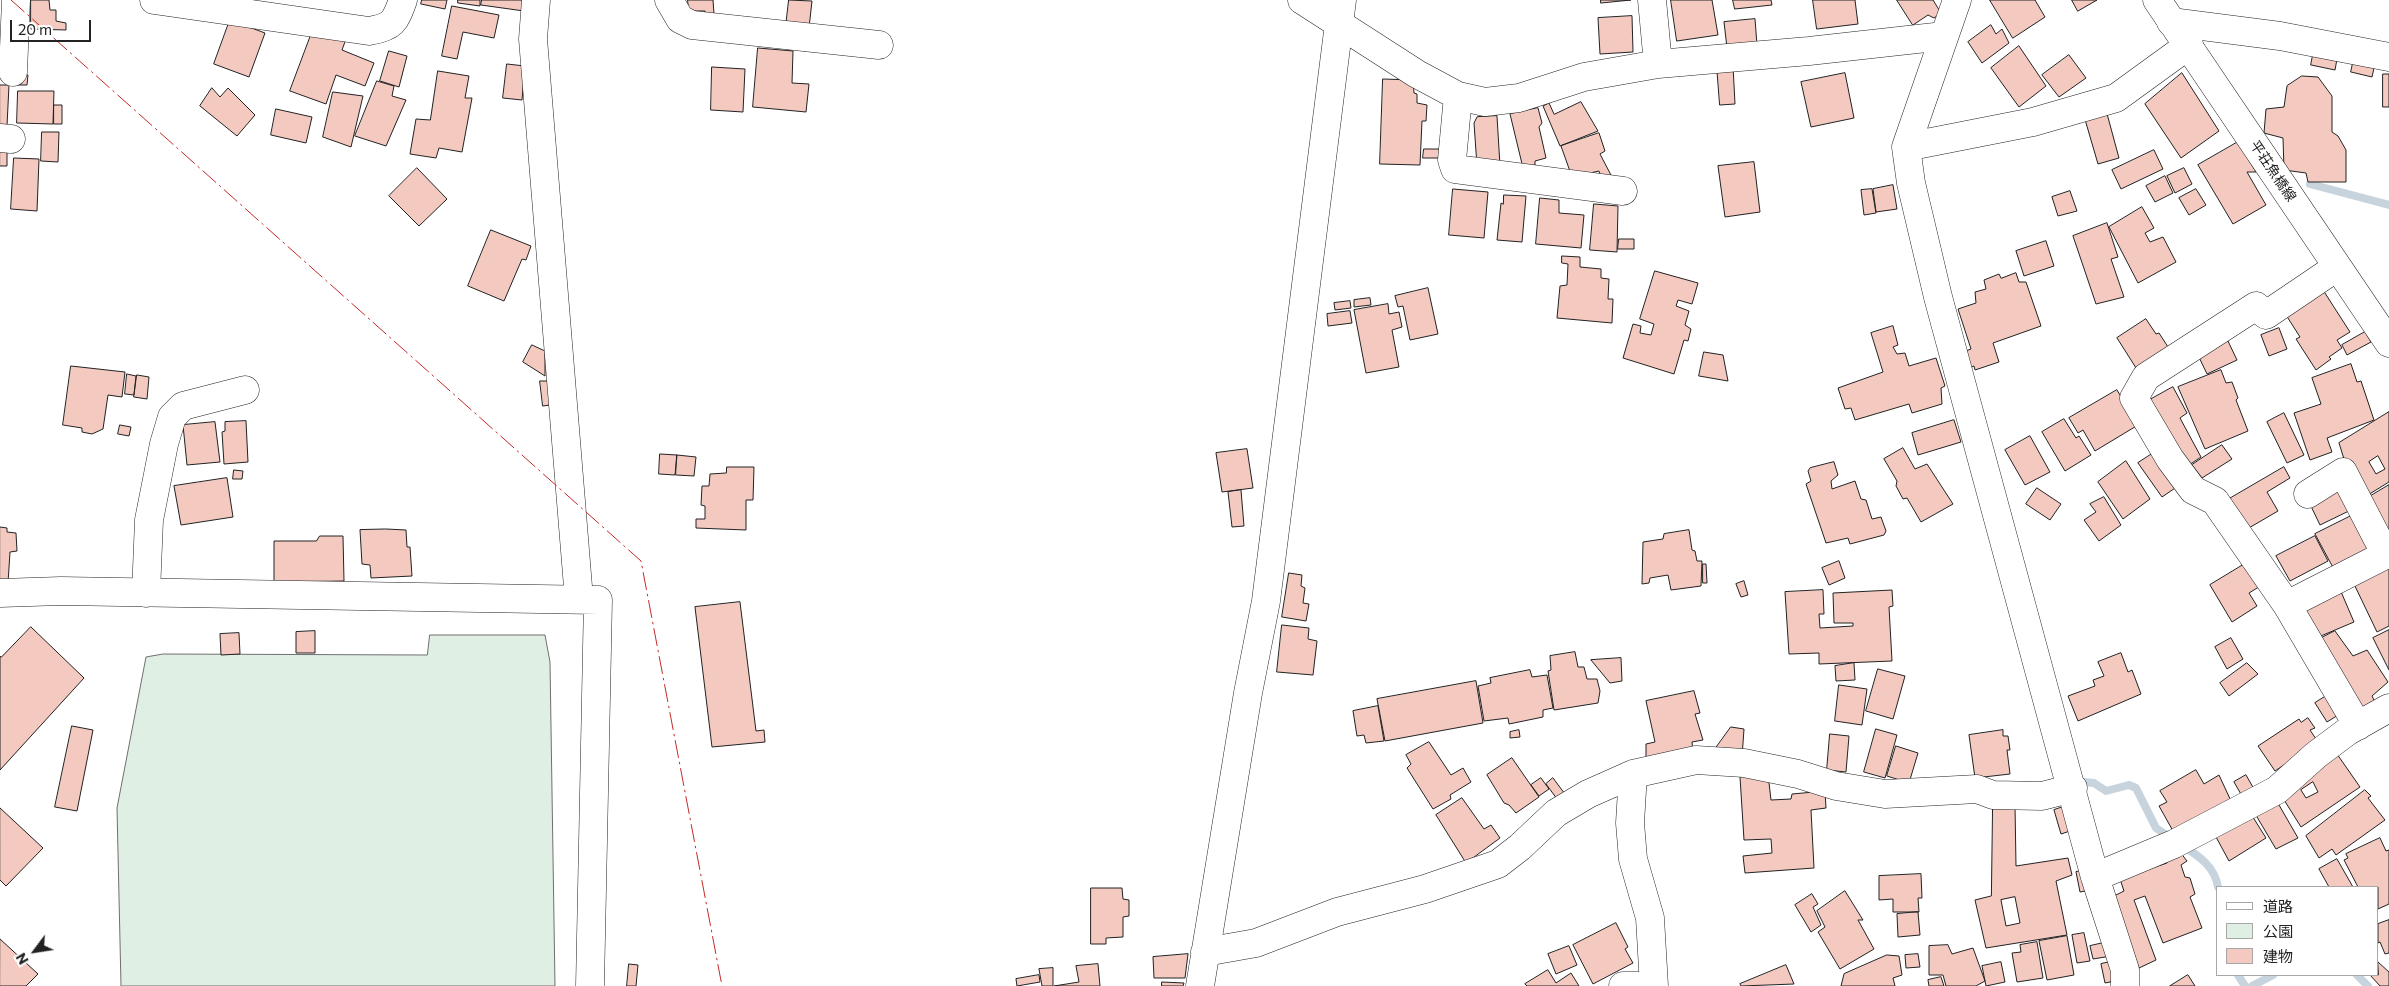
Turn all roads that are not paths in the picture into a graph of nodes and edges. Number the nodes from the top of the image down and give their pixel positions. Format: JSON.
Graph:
{"nodes":[{"id":1,"x":16,"y":0,"type":"edge"},
{"id":2,"x":154,"y":0,"type":"edge"},
{"id":3,"x":403,"y":0,"type":"edge"},
{"id":4,"x":536,"y":0,"type":"edge"},
{"id":5,"x":669,"y":0,"type":"edge"},
{"id":6,"x":1302,"y":0,"type":"edge"},
{"id":7,"x":1652,"y":0,"type":"edge"},
{"id":8,"x":1957,"y":0,"type":"edge"},
{"id":9,"x":1340,"y":11,"type":"edge"},
{"id":10,"x":2164,"y":11,"type":"edge"},
{"id":11,"x":1944,"y":36,"type":"junction"},
{"id":12,"x":879,"y":45,"type":"dead end"},
{"id":13,"x":2189,"y":45,"type":"junction"},
{"id":14,"x":2389,"y":57,"type":"edge"},
{"id":15,"x":1658,"y":64,"type":"junction"},
{"id":16,"x":13,"y":72,"type":"dead end"},
{"id":17,"x":1458,"y":96,"type":"junction"},
{"id":18,"x":1906,"y":147,"type":"junction"},
{"id":19,"x":1623,"y":191,"type":"dead end"},
{"id":20,"x":2337,"y":268,"type":"junction"},
{"id":21,"x":2389,"y":343,"type":"edge"},
{"id":22,"x":245,"y":390,"type":"dead end"},
{"id":23,"x":2308,"y":494,"type":"dead end"},
{"id":24,"x":2388,"y":554,"type":"edge"},
{"id":25,"x":0,"y":593,"type":"edge"},
{"id":26,"x":146,"y":593,"type":"junction"},
{"id":27,"x":579,"y":599,"type":"junction"},
{"id":28,"x":2287,"y":605,"type":"junction"},
{"id":29,"x":2389,"y":708,"type":"edge"},
{"id":30,"x":2358,"y":726,"type":"junction"},
{"id":31,"x":1633,"y":774,"type":"junction"},
{"id":32,"x":2072,"y":788,"type":"junction"},
{"id":33,"x":2096,"y":877,"type":"junction"},
{"id":34,"x":1205,"y":952,"type":"junction"},
{"id":35,"x":590,"y":986,"type":"edge"},
{"id":36,"x":1200,"y":986,"type":"edge"},
{"id":37,"x":1623,"y":986,"type":"edge"},
{"id":38,"x":1648,"y":986,"type":"edge"},
{"id":39,"x":1654,"y":986,"type":"edge"},
{"id":40,"x":2125,"y":986,"type":"edge"}],
"edges":[{"from":1,"to":16,"type":"street"},
{"from":2,"to":3,"type":"street"},
{"from":4,"to":27,"type":"street"},
{"from":5,"to":12,"type":"street"},
{"from":6,"to":9,"type":"street"},
{"from":7,"to":15,"type":"street"},
{"from":8,"to":11,"type":"street"},
{"from":9,"to":17,"type":"street"},
{"from":9,"to":34,"type":"street"},
{"from":10,"to":13,"type":"street","name":"平荘魚橋線"},
{"from":10,"to":14,"type":"street"},
{"from":11,"to":15,"type":"street"},
{"from":11,"to":18,"type":"street"},
{"from":13,"to":18,"type":"street"},
{"from":13,"to":20,"type":"street","name":"平荘魚橋線"},
{"from":15,"to":17,"type":"street"},
{"from":17,"to":19,"type":"street"},
{"from":18,"to":32,"type":"street"},
{"from":20,"to":21,"type":"street","name":"平荘魚橋線"},
{"from":20,"to":28,"type":"street"},
{"from":22,"to":26,"type":"street"},
{"from":23,"to":24,"type":"street"},
{"from":24,"to":28,"type":"street"},
{"from":25,"to":26,"type":"street"},
{"from":26,"to":27,"type":"street"},
{"from":27,"to":35,"type":"street"},
{"from":28,"to":30,"type":"street"},
{"from":29,"to":30,"type":"street"},
{"from":30,"to":33,"type":"street"},
{"from":31,"to":32,"type":"street"},
{"from":31,"to":34,"type":"street"},
{"from":31,"to":39,"type":"street"},
{"from":32,"to":33,"type":"street"},
{"from":33,"to":40,"type":"street"},
{"from":34,"to":36,"type":"street"},
{"from":37,"to":38,"type":"street"}]}
